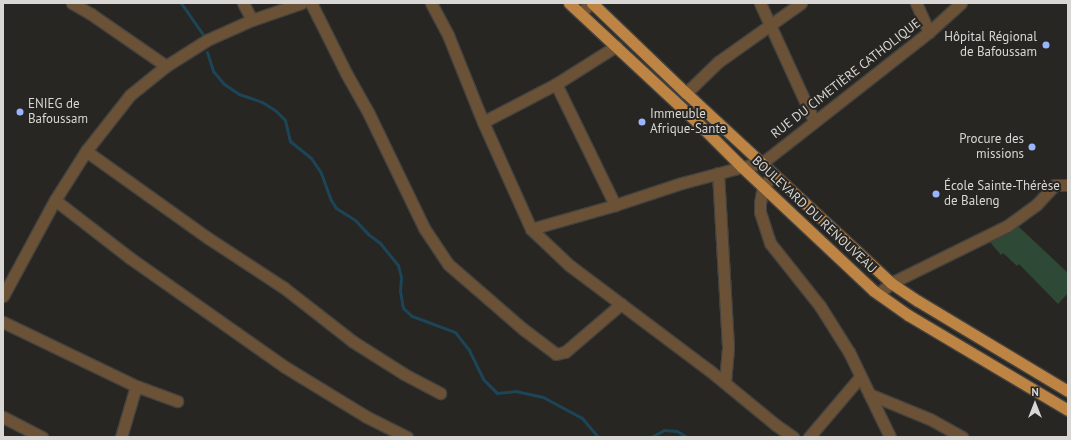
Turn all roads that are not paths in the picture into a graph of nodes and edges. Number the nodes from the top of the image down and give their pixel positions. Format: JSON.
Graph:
{"nodes":[{"id":1,"x":72,"y":3,"type":"edge"},
{"id":2,"x":243,"y":3,"type":"edge"},
{"id":3,"x":301,"y":3,"type":"edge"},
{"id":4,"x":311,"y":3,"type":"edge"},
{"id":5,"x":431,"y":3,"type":"edge"},
{"id":6,"x":569,"y":3,"type":"edge"},
{"id":7,"x":591,"y":3,"type":"edge"},
{"id":8,"x":760,"y":3,"type":"edge"},
{"id":9,"x":801,"y":3,"type":"edge"},
{"id":10,"x":916,"y":3,"type":"edge"},
{"id":11,"x":962,"y":3,"type":"edge"},
{"id":12,"x":581,"y":13,"type":"junction"},
{"id":13,"x":252,"y":20,"type":"junction"},
{"id":14,"x":770,"y":23,"type":"junction"},
{"id":15,"x":929,"y":32,"type":"junction"},
{"id":16,"x":616,"y":46,"type":"junction"},
{"id":17,"x":166,"y":66,"type":"junction"},
{"id":18,"x":556,"y":84,"type":"junction"},
{"id":19,"x":686,"y":93,"type":"junction"},
{"id":20,"x":814,"y":121,"type":"junction"},
{"id":21,"x":483,"y":122,"type":"junction"},
{"id":22,"x":86,"y":151,"type":"junction"},
{"id":23,"x":762,"y":164,"type":"junction"},
{"id":24,"x":742,"y":167,"type":"junction"},
{"id":25,"x":718,"y":173,"type":"junction"},
{"id":26,"x":774,"y":175,"type":"junction"},
{"id":27,"x":763,"y":186,"type":"junction"},
{"id":28,"x":1068,"y":186,"type":"edge"},
{"id":29,"x":55,"y":200,"type":"junction"},
{"id":30,"x":615,"y":205,"type":"junction"},
{"id":31,"x":531,"y":230,"type":"junction"},
{"id":32,"x":891,"y":283,"type":"junction"},
{"id":33,"x":878,"y":294,"type":"junction"},
{"id":34,"x":3,"y":296,"type":"edge"},
{"id":35,"x":622,"y":304,"type":"junction"},
{"id":36,"x":3,"y":322,"type":"edge"},
{"id":37,"x":997,"y":349,"type":"junction"},
{"id":38,"x":990,"y":363,"type":"junction"},
{"id":39,"x":860,"y":377,"type":"junction"},
{"id":40,"x":725,"y":382,"type":"junction"},
{"id":41,"x":136,"y":386,"type":"junction"},
{"id":42,"x":1068,"y":391,"type":"edge"},
{"id":43,"x":440,"y":393,"type":"dead end"},
{"id":44,"x":869,"y":394,"type":"junction"},
{"id":45,"x":177,"y":401,"type":"dead end"},
{"id":46,"x":1068,"y":410,"type":"edge"},
{"id":47,"x":3,"y":417,"type":"edge"},
{"id":48,"x":42,"y":437,"type":"edge"},
{"id":49,"x":122,"y":437,"type":"edge"},
{"id":50,"x":407,"y":437,"type":"edge"},
{"id":51,"x":793,"y":437,"type":"edge"},
{"id":52,"x":809,"y":437,"type":"edge"},
{"id":53,"x":890,"y":437,"type":"edge"},
{"id":54,"x":962,"y":437,"type":"edge"}],
"edges":[{"from":1,"to":17,"type":"street"},
{"from":2,"to":13,"type":"street"},
{"from":3,"to":13,"type":"street"},
{"from":4,"to":35,"type":"street"},
{"from":5,"to":21,"type":"street"},
{"from":6,"to":12,"type":"highway","name":"BOULEVARD DU RENOUVEAU"},
{"from":7,"to":12,"type":"street"},
{"from":7,"to":19,"type":"highway","name":"BOULEVARD DU RENOUVEAU"},
{"from":8,"to":14,"type":"street"},
{"from":9,"to":14,"type":"street"},
{"from":10,"to":15,"type":"street"},
{"from":11,"to":15,"type":"street","name":"RUE DU CIMETIÈRE CATHOLIQUE"},
{"from":12,"to":16,"type":"highway","name":"BOULEVARD DU RENOUVEAU"},
{"from":13,"to":17,"type":"street"},
{"from":14,"to":19,"type":"street"},
{"from":14,"to":20,"type":"street"},
{"from":15,"to":20,"type":"street","name":"RUE DU CIMETIÈRE CATHOLIQUE"},
{"from":16,"to":18,"type":"street"},
{"from":16,"to":24,"type":"highway","name":"BOULEVARD DU RENOUVEAU"},
{"from":17,"to":22,"type":"street"},
{"from":18,"to":21,"type":"street"},
{"from":18,"to":30,"type":"street"},
{"from":19,"to":23,"type":"highway","name":"BOULEVARD DU RENOUVEAU"},
{"from":20,"to":23,"type":"street","name":"RUE DU CIMETIÈRE CATHOLIQUE"},
{"from":21,"to":31,"type":"street"},
{"from":22,"to":29,"type":"street"},
{"from":22,"to":43,"type":"street"},
{"from":23,"to":24,"type":"street"},
{"from":23,"to":26,"type":"highway","name":"BOULEVARD DU RENOUVEAU"},
{"from":24,"to":25,"type":"street"},
{"from":24,"to":27,"type":"highway","name":"BOULEVARD DU RENOUVEAU"},
{"from":25,"to":30,"type":"street"},
{"from":25,"to":40,"type":"street"},
{"from":26,"to":27,"type":"street"},
{"from":26,"to":32,"type":"highway","name":"BOULEVARD DU RENOUVEAU"},
{"from":27,"to":33,"type":"highway","name":"BOULEVARD DU RENOUVEAU"},
{"from":27,"to":39,"type":"street"},
{"from":28,"to":32,"type":"street"},
{"from":29,"to":34,"type":"street"},
{"from":29,"to":50,"type":"street"},
{"from":30,"to":31,"type":"street"},
{"from":31,"to":35,"type":"street"},
{"from":32,"to":33,"type":"street"},
{"from":32,"to":37,"type":"highway","name":"BOULEVARD DU RENOUVEAU"},
{"from":33,"to":38,"type":"highway","name":"BOULEVARD DU RENOUVEAU"},
{"from":35,"to":40,"type":"street"},
{"from":36,"to":41,"type":"street"},
{"from":37,"to":38,"type":"highway"},
{"from":37,"to":42,"type":"highway","name":"BOULEVARD DU RENOUVEAU"},
{"from":38,"to":46,"type":"highway","name":"BOULEVARD DU RENOUVEAU"},
{"from":39,"to":44,"type":"street"},
{"from":39,"to":52,"type":"street"},
{"from":40,"to":51,"type":"street"},
{"from":41,"to":45,"type":"street"},
{"from":41,"to":49,"type":"street"},
{"from":44,"to":53,"type":"street"},
{"from":44,"to":54,"type":"street"},
{"from":47,"to":48,"type":"street"}]}
